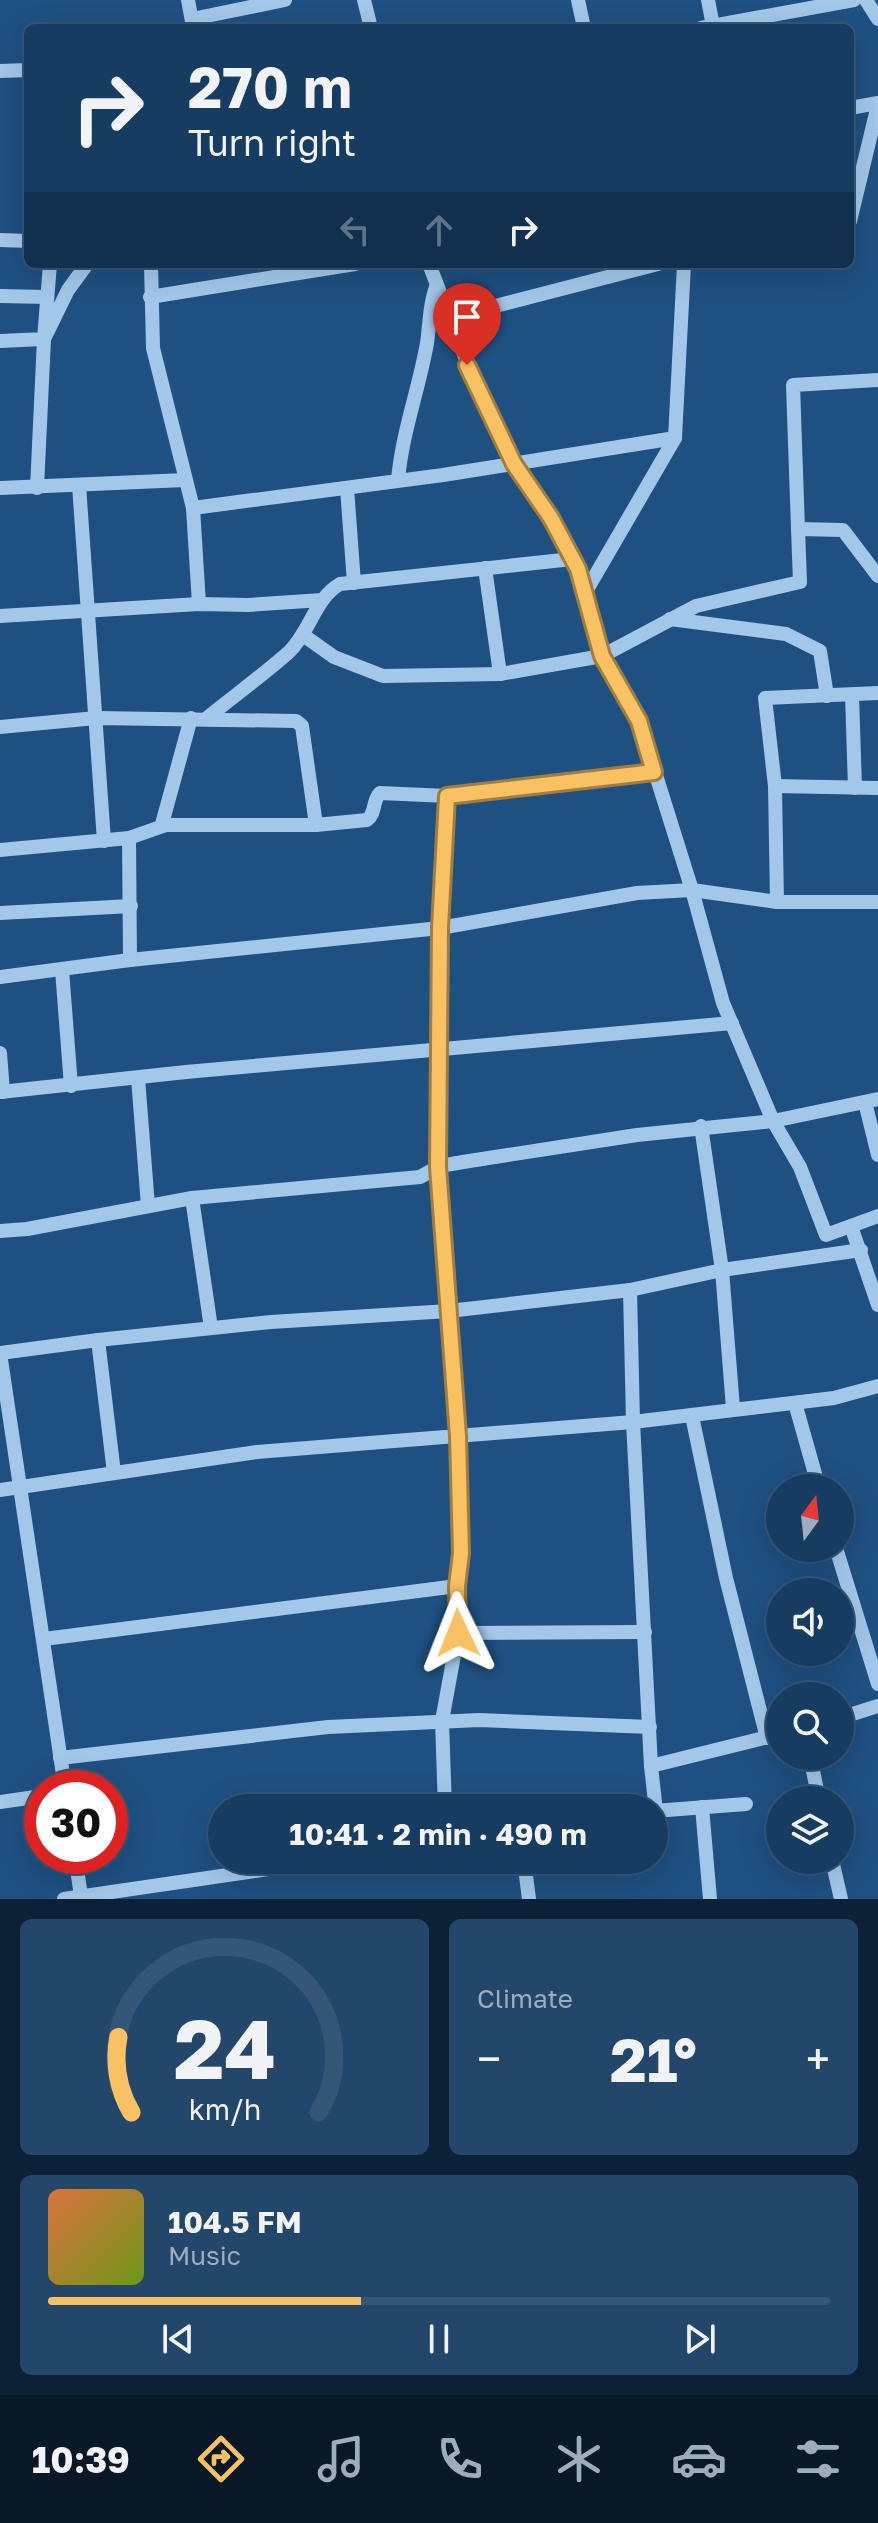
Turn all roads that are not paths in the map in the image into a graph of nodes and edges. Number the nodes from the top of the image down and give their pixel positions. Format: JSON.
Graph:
{"nodes":[{"id":1,"x":188,"y":0,"type":"edge"},
{"id":2,"x":285,"y":0,"type":"edge"},
{"id":3,"x":364,"y":0,"type":"edge"},
{"id":4,"x":578,"y":0,"type":"edge"},
{"id":5,"x":708,"y":0,"type":"edge"},
{"id":6,"x":854,"y":0,"type":"edge"},
{"id":7,"x":866,"y":0,"type":"edge"},
{"id":8,"x":878,"y":19,"type":"edge"},
{"id":9,"x":193,"y":24,"type":"edge"},
{"id":10,"x":370,"y":24,"type":"edge"},
{"id":11,"x":583,"y":24,"type":"edge"},
{"id":12,"x":707,"y":24,"type":"edge"},
{"id":13,"x":723,"y":24,"type":"edge"},
{"id":14,"x":24,"y":70,"type":"edge"},
{"id":15,"x":0,"y":71,"type":"edge"},
{"id":16,"x":878,"y":104,"type":"edge"},
{"id":17,"x":854,"y":107,"type":"edge"},
{"id":18,"x":854,"y":204,"type":"edge"},
{"id":19,"x":0,"y":240,"type":"edge"},
{"id":20,"x":24,"y":241,"type":"edge"},
{"id":21,"x":50,"y":268,"type":"edge"},
{"id":22,"x":84,"y":268,"type":"edge"},
{"id":23,"x":151,"y":268,"type":"edge"},
{"id":24,"x":430,"y":268,"type":"edge"},
{"id":25,"x":633,"y":268,"type":"edge"},
{"id":26,"x":684,"y":268,"type":"edge"},
{"id":27,"x":293,"y":269,"type":"edge"},
{"id":28,"x":436,"y":287,"type":"junction"},
{"id":29,"x":0,"y":296,"type":"edge"},
{"id":30,"x":47,"y":297,"type":"junction"},
{"id":31,"x":150,"y":297,"type":"junction"},
{"id":32,"x":449,"y":318,"type":"junction"},
{"id":33,"x":44,"y":339,"type":"junction"},
{"id":34,"x":0,"y":341,"type":"edge"},
{"id":35,"x":878,"y":380,"type":"edge"},
{"id":36,"x":675,"y":438,"type":"junction"},
{"id":37,"x":514,"y":464,"type":"junction"},
{"id":38,"x":185,"y":480,"type":"junction"},
{"id":39,"x":398,"y":480,"type":"junction"},
{"id":40,"x":79,"y":485,"type":"junction"},
{"id":41,"x":0,"y":488,"type":"edge"},
{"id":42,"x":37,"y":488,"type":"junction"},
{"id":43,"x":347,"y":488,"type":"junction"},
{"id":44,"x":193,"y":508,"type":"junction"},
{"id":45,"x":798,"y":529,"type":"junction"},
{"id":46,"x":572,"y":559,"type":"junction"},
{"id":47,"x":485,"y":568,"type":"junction"},
{"id":48,"x":878,"y":576,"type":"edge"},
{"id":49,"x":354,"y":583,"type":"junction"},
{"id":50,"x":585,"y":593,"type":"junction"},
{"id":51,"x":322,"y":600,"type":"junction"},
{"id":52,"x":199,"y":604,"type":"junction"},
{"id":53,"x":90,"y":609,"type":"junction"},
{"id":54,"x":0,"y":616,"type":"edge"},
{"id":55,"x":670,"y":619,"type":"junction"},
{"id":56,"x":303,"y":635,"type":"junction"},
{"id":57,"x":602,"y":656,"type":"junction"},
{"id":58,"x":500,"y":674,"type":"junction"},
{"id":59,"x":878,"y":693,"type":"edge"},
{"id":60,"x":852,"y":695,"type":"junction"},
{"id":61,"x":827,"y":696,"type":"junction"},
{"id":62,"x":96,"y":718,"type":"junction"},
{"id":63,"x":191,"y":718,"type":"junction"},
{"id":64,"x":207,"y":718,"type":"junction"},
{"id":65,"x":0,"y":727,"type":"edge"},
{"id":66,"x":654,"y":772,"type":"junction"},
{"id":67,"x":775,"y":786,"type":"junction"},
{"id":68,"x":855,"y":788,"type":"junction"},
{"id":69,"x":878,"y":788,"type":"edge"},
{"id":70,"x":447,"y":796,"type":"junction"},
{"id":71,"x":166,"y":825,"type":"junction"},
{"id":72,"x":316,"y":825,"type":"junction"},
{"id":73,"x":129,"y":838,"type":"junction"},
{"id":74,"x":104,"y":841,"type":"junction"},
{"id":75,"x":0,"y":850,"type":"edge"},
{"id":76,"x":692,"y":890,"type":"junction"},
{"id":77,"x":777,"y":902,"type":"junction"},
{"id":78,"x":878,"y":902,"type":"edge"},
{"id":79,"x":131,"y":906,"type":"junction"},
{"id":80,"x":0,"y":913,"type":"edge"},
{"id":81,"x":440,"y":928,"type":"junction"},
{"id":82,"x":130,"y":960,"type":"junction"},
{"id":83,"x":62,"y":970,"type":"junction"},
{"id":84,"x":0,"y":977,"type":"edge"},
{"id":85,"x":732,"y":1023,"type":"junction"},
{"id":86,"x":438,"y":1050,"type":"junction"},
{"id":87,"x":0,"y":1053,"type":"edge"},
{"id":88,"x":138,"y":1078,"type":"junction"},
{"id":89,"x":71,"y":1086,"type":"junction"},
{"id":90,"x":2,"y":1092,"type":"edge"},
{"id":91,"x":872,"y":1101,"type":"edge"},
{"id":92,"x":773,"y":1121,"type":"junction"},
{"id":93,"x":701,"y":1126,"type":"junction"},
{"id":94,"x":878,"y":1155,"type":"edge"},
{"id":95,"x":438,"y":1167,"type":"junction"},
{"id":96,"x":192,"y":1198,"type":"junction"},
{"id":97,"x":148,"y":1206,"type":"junction"},
{"id":98,"x":878,"y":1216,"type":"edge"},
{"id":99,"x":851,"y":1226,"type":"junction"},
{"id":100,"x":0,"y":1231,"type":"edge"},
{"id":101,"x":861,"y":1250,"type":"junction"},
{"id":102,"x":722,"y":1270,"type":"junction"},
{"id":103,"x":630,"y":1290,"type":"junction"},
{"id":104,"x":878,"y":1305,"type":"edge"},
{"id":105,"x":449,"y":1311,"type":"junction"},
{"id":106,"x":211,"y":1328,"type":"junction"},
{"id":107,"x":98,"y":1340,"type":"junction"},
{"id":108,"x":0,"y":1353,"type":"edge"},
{"id":109,"x":878,"y":1386,"type":"edge"},
{"id":110,"x":795,"y":1403,"type":"junction"},
{"id":111,"x":733,"y":1408,"type":"junction"},
{"id":112,"x":692,"y":1416,"type":"junction"},
{"id":113,"x":633,"y":1422,"type":"junction"},
{"id":114,"x":458,"y":1436,"type":"junction"},
{"id":115,"x":114,"y":1473,"type":"junction"},
{"id":116,"x":815,"y":1474,"type":"edge"},
{"id":117,"x":19,"y":1487,"type":"junction"},
{"id":118,"x":0,"y":1490,"type":"edge"},
{"id":119,"x":840,"y":1562,"type":"edge"},
{"id":120,"x":457,"y":1586,"type":"junction"},
{"id":121,"x":645,"y":1632,"type":"junction"},
{"id":122,"x":458,"y":1633,"type":"junction"},
{"id":123,"x":44,"y":1639,"type":"junction"},
{"id":124,"x":878,"y":1684,"type":"edge"},
{"id":125,"x":878,"y":1706,"type":"edge"},
{"id":126,"x":766,"y":1712,"type":"edge"},
{"id":127,"x":854,"y":1714,"type":"edge"},
{"id":128,"x":442,"y":1721,"type":"junction"},
{"id":129,"x":650,"y":1727,"type":"junction"},
{"id":130,"x":766,"y":1738,"type":"edge"},
{"id":131,"x":60,"y":1758,"type":"junction"},
{"id":132,"x":651,"y":1766,"type":"junction"},
{"id":133,"x":62,"y":1770,"type":"edge"},
{"id":134,"x":445,"y":1794,"type":"edge"},
{"id":135,"x":653,"y":1794,"type":"edge"},
{"id":136,"x":24,"y":1799,"type":"edge"},
{"id":137,"x":0,"y":1802,"type":"edge"},
{"id":138,"x":746,"y":1804,"type":"dead end"},
{"id":139,"x":702,"y":1807,"type":"junction"},
{"id":140,"x":668,"y":1810,"type":"edge"},
{"id":141,"x":78,"y":1874,"type":"edge"},
{"id":142,"x":233,"y":1874,"type":"edge"},
{"id":143,"x":526,"y":1874,"type":"edge"},
{"id":144,"x":835,"y":1874,"type":"edge"},
{"id":145,"x":81,"y":1896,"type":"junction"},
{"id":146,"x":64,"y":1899,"type":"edge"},
{"id":147,"x":529,"y":1899,"type":"edge"},
{"id":148,"x":710,"y":1899,"type":"edge"},
{"id":149,"x":841,"y":1899,"type":"edge"}],
"edges":[{"from":1,"to":9,"type":"street"},
{"from":2,"to":9,"type":"street"},
{"from":3,"to":10,"type":"street"},
{"from":4,"to":11,"type":"street"},
{"from":5,"to":12,"type":"street"},
{"from":6,"to":13,"type":"street"},
{"from":7,"to":8,"type":"street"},
{"from":14,"to":15,"type":"street"},
{"from":16,"to":17,"type":"street"},
{"from":16,"to":18,"type":"street"},
{"from":19,"to":20,"type":"street"},
{"from":21,"to":30,"type":"street"},
{"from":22,"to":33,"type":"street"},
{"from":23,"to":31,"type":"street"},
{"from":24,"to":28,"type":"street"},
{"from":25,"to":32,"type":"street"},
{"from":26,"to":36,"type":"street"},
{"from":27,"to":31,"type":"street"},
{"from":28,"to":32,"type":"street"},
{"from":28,"to":39,"type":"street"},
{"from":29,"to":30,"type":"street"},
{"from":30,"to":33,"type":"street"},
{"from":31,"to":38,"type":"street"},
{"from":32,"to":37,"type":"street"},
{"from":33,"to":34,"type":"street"},
{"from":33,"to":42,"type":"street"},
{"from":35,"to":45,"type":"street"},
{"from":36,"to":37,"type":"street"},
{"from":36,"to":50,"type":"street"},
{"from":37,"to":39,"type":"street"},
{"from":37,"to":46,"type":"street"},
{"from":38,"to":40,"type":"street"},
{"from":38,"to":44,"type":"street"},
{"from":39,"to":43,"type":"street"},
{"from":40,"to":42,"type":"street"},
{"from":40,"to":53,"type":"street"},
{"from":41,"to":42,"type":"street"},
{"from":43,"to":44,"type":"street"},
{"from":43,"to":49,"type":"street"},
{"from":44,"to":52,"type":"street"},
{"from":45,"to":48,"type":"street"},
{"from":45,"to":55,"type":"street"},
{"from":46,"to":47,"type":"street"},
{"from":46,"to":50,"type":"street"},
{"from":47,"to":49,"type":"street"},
{"from":47,"to":58,"type":"street"},
{"from":49,"to":51,"type":"street"},
{"from":50,"to":57,"type":"street"},
{"from":51,"to":52,"type":"street"},
{"from":51,"to":56,"type":"street"},
{"from":52,"to":53,"type":"street"},
{"from":53,"to":54,"type":"street"},
{"from":53,"to":62,"type":"street"},
{"from":55,"to":57,"type":"street"},
{"from":55,"to":61,"type":"street"},
{"from":56,"to":58,"type":"street"},
{"from":56,"to":64,"type":"street"},
{"from":57,"to":58,"type":"street"},
{"from":57,"to":66,"type":"street"},
{"from":59,"to":60,"type":"street"},
{"from":60,"to":61,"type":"street"},
{"from":60,"to":68,"type":"street"},
{"from":61,"to":67,"type":"street"},
{"from":62,"to":63,"type":"street"},
{"from":62,"to":65,"type":"street"},
{"from":62,"to":74,"type":"street"},
{"from":63,"to":64,"type":"street"},
{"from":63,"to":71,"type":"street"},
{"from":64,"to":72,"type":"street"},
{"from":66,"to":70,"type":"street"},
{"from":66,"to":76,"type":"street"},
{"from":67,"to":68,"type":"street"},
{"from":67,"to":77,"type":"street"},
{"from":68,"to":69,"type":"street"},
{"from":70,"to":72,"type":"street"},
{"from":70,"to":81,"type":"street"},
{"from":71,"to":72,"type":"street"},
{"from":71,"to":73,"type":"street"},
{"from":73,"to":74,"type":"street"},
{"from":73,"to":79,"type":"street"},
{"from":74,"to":75,"type":"street"},
{"from":76,"to":77,"type":"street"},
{"from":76,"to":81,"type":"street"},
{"from":76,"to":85,"type":"street"},
{"from":77,"to":78,"type":"street"},
{"from":79,"to":80,"type":"street"},
{"from":79,"to":82,"type":"street"},
{"from":81,"to":82,"type":"street"},
{"from":81,"to":86,"type":"street"},
{"from":82,"to":83,"type":"street"},
{"from":83,"to":84,"type":"street"},
{"from":83,"to":89,"type":"street"},
{"from":85,"to":86,"type":"street"},
{"from":85,"to":92,"type":"street"},
{"from":86,"to":88,"type":"street"},
{"from":86,"to":95,"type":"street"},
{"from":87,"to":90,"type":"street"},
{"from":88,"to":89,"type":"street"},
{"from":88,"to":97,"type":"street"},
{"from":89,"to":90,"type":"street"},
{"from":91,"to":92,"type":"street"},
{"from":91,"to":94,"type":"street"},
{"from":92,"to":93,"type":"street"},
{"from":92,"to":99,"type":"street"},
{"from":93,"to":95,"type":"street"},
{"from":93,"to":102,"type":"street"},
{"from":95,"to":96,"type":"street"},
{"from":95,"to":105,"type":"street"},
{"from":96,"to":97,"type":"street"},
{"from":96,"to":106,"type":"street"},
{"from":97,"to":100,"type":"street"},
{"from":98,"to":99,"type":"street"},
{"from":99,"to":101,"type":"street"},
{"from":101,"to":102,"type":"street"},
{"from":101,"to":104,"type":"street"},
{"from":102,"to":103,"type":"street"},
{"from":102,"to":111,"type":"street"},
{"from":103,"to":105,"type":"street"},
{"from":103,"to":113,"type":"street"},
{"from":105,"to":106,"type":"street"},
{"from":105,"to":114,"type":"street"},
{"from":106,"to":107,"type":"street"},
{"from":107,"to":108,"type":"street"},
{"from":107,"to":115,"type":"street"},
{"from":108,"to":117,"type":"street"},
{"from":109,"to":110,"type":"street"},
{"from":110,"to":111,"type":"street"},
{"from":110,"to":116,"type":"street"},
{"from":111,"to":112,"type":"street"},
{"from":112,"to":113,"type":"street"},
{"from":112,"to":126,"type":"street"},
{"from":113,"to":114,"type":"street"},
{"from":113,"to":121,"type":"street"},
{"from":114,"to":115,"type":"street"},
{"from":114,"to":120,"type":"street"},
{"from":115,"to":117,"type":"street"},
{"from":117,"to":118,"type":"street"},
{"from":117,"to":123,"type":"street"},
{"from":119,"to":124,"type":"street"},
{"from":120,"to":122,"type":"street"},
{"from":120,"to":123,"type":"street"},
{"from":121,"to":122,"type":"street"},
{"from":121,"to":129,"type":"street"},
{"from":122,"to":128,"type":"street"},
{"from":123,"to":131,"type":"street"},
{"from":125,"to":127,"type":"street"},
{"from":128,"to":129,"type":"street"},
{"from":128,"to":131,"type":"street"},
{"from":128,"to":134,"type":"street"},
{"from":129,"to":132,"type":"street"},
{"from":130,"to":132,"type":"street"},
{"from":131,"to":133,"type":"street"},
{"from":132,"to":135,"type":"street"},
{"from":136,"to":137,"type":"street"},
{"from":138,"to":139,"type":"street"},
{"from":139,"to":140,"type":"street"},
{"from":139,"to":148,"type":"street"},
{"from":141,"to":145,"type":"street"},
{"from":142,"to":145,"type":"street"},
{"from":143,"to":147,"type":"street"},
{"from":144,"to":149,"type":"street"},
{"from":145,"to":146,"type":"street"}]}
